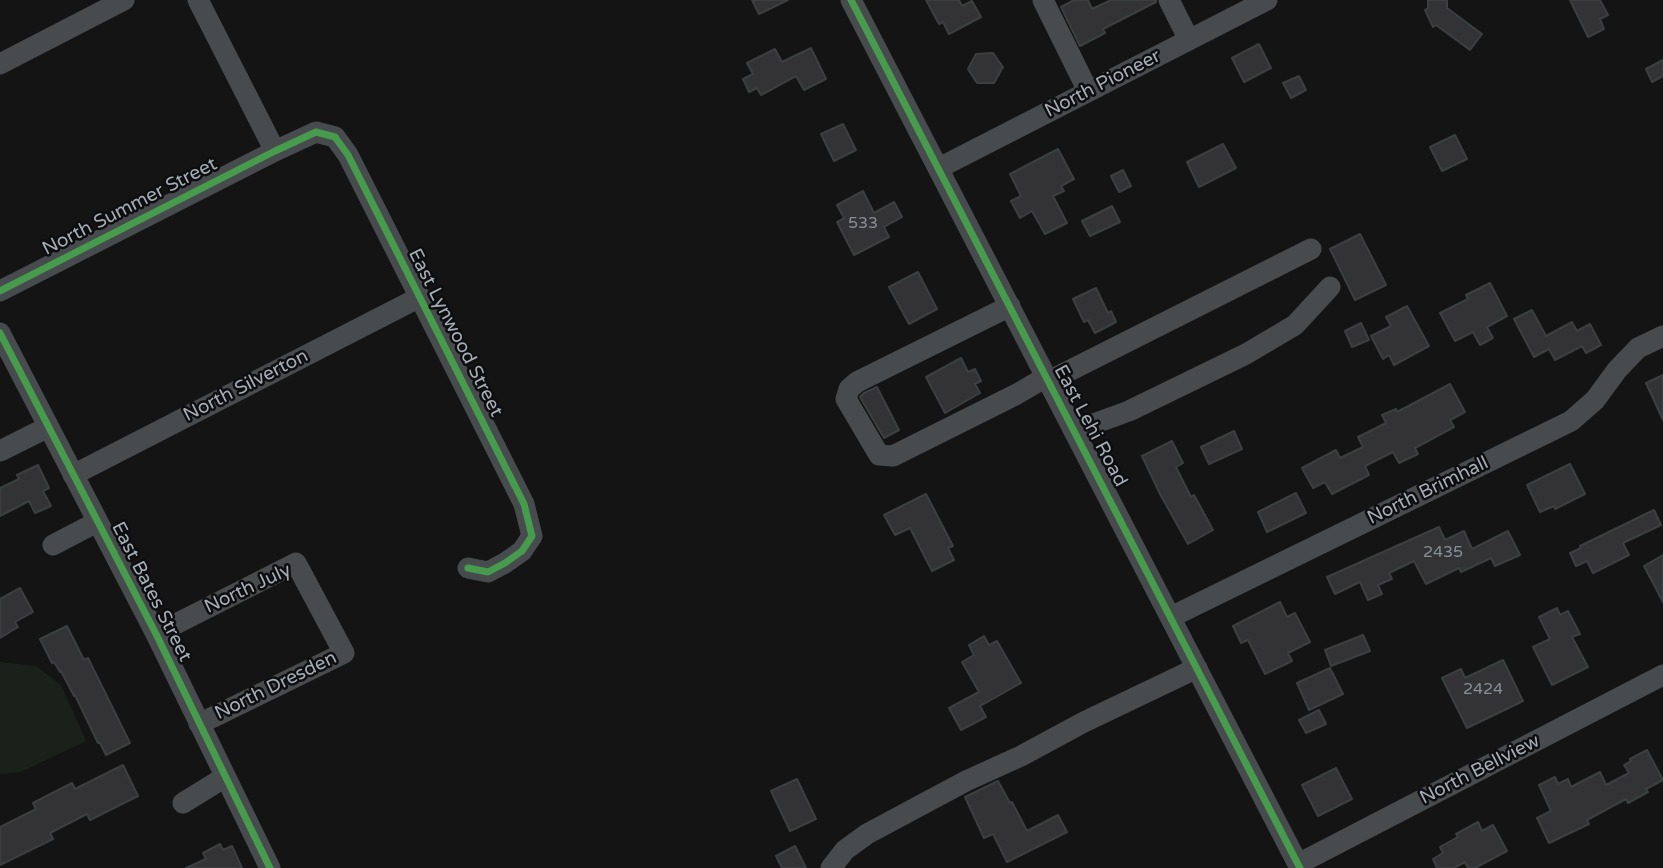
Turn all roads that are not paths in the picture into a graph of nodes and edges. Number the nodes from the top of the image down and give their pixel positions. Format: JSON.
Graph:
{"nodes":[{"id":1,"x":124,"y":0,"type":"edge"},
{"id":2,"x":198,"y":0,"type":"edge"},
{"id":3,"x":851,"y":0,"type":"edge"},
{"id":4,"x":1043,"y":0,"type":"edge"},
{"id":5,"x":1169,"y":0,"type":"edge"},
{"id":6,"x":1267,"y":0,"type":"edge"},
{"id":7,"x":1189,"y":40,"type":"junction"},
{"id":8,"x":0,"y":64,"type":"edge"},
{"id":9,"x":1088,"y":92,"type":"junction"},
{"id":10,"x":275,"y":151,"type":"junction"},
{"id":11,"x":939,"y":168,"type":"junction"},
{"id":12,"x":1311,"y":248,"type":"dead end"},
{"id":13,"x":1331,"y":287,"type":"dead end"},
{"id":14,"x":0,"y":291,"type":"edge"},
{"id":15,"x":419,"y":298,"type":"junction"},
{"id":16,"x":1010,"y":306,"type":"junction"},
{"id":17,"x":0,"y":333,"type":"edge"},
{"id":18,"x":1663,"y":336,"type":"edge"},
{"id":19,"x":1047,"y":379,"type":"junction"},
{"id":20,"x":48,"y":427,"type":"junction"},
{"id":21,"x":1074,"y":431,"type":"junction"},
{"id":22,"x":0,"y":451,"type":"edge"},
{"id":23,"x":73,"y":475,"type":"junction"},
{"id":24,"x":97,"y":522,"type":"junction"},
{"id":25,"x":52,"y":545,"type":"dead end"},
{"id":26,"x":468,"y":568,"type":"dead end"},
{"id":27,"x":320,"y":607,"type":"joint"},
{"id":28,"x":1171,"y":617,"type":"junction"},
{"id":29,"x":156,"y":634,"type":"junction"},
{"id":30,"x":1198,"y":668,"type":"junction"},
{"id":31,"x":1663,"y":676,"type":"edge"},
{"id":32,"x":199,"y":723,"type":"junction"},
{"id":33,"x":225,"y":777,"type":"junction"},
{"id":34,"x":183,"y":803,"type":"dead end"},
{"id":35,"x":1299,"y":866,"type":"edge"},
{"id":36,"x":270,"y":868,"type":"edge"},
{"id":37,"x":831,"y":868,"type":"edge"}],
"edges":[{"from":1,"to":8,"type":"street"},
{"from":2,"to":10,"type":"street"},
{"from":3,"to":11,"type":"street","name":"East Lehi Road"},
{"from":4,"to":9,"type":"street"},
{"from":5,"to":7,"type":"street"},
{"from":6,"to":7,"type":"street","name":"North Pioneer"},
{"from":7,"to":9,"type":"street","name":"North Pioneer"},
{"from":9,"to":11,"type":"street","name":"North Pioneer"},
{"from":10,"to":14,"type":"street","name":"North Summer Street"},
{"from":10,"to":15,"type":"street","name":"East Lynwood Street"},
{"from":11,"to":16,"type":"street","name":"East Lehi Road"},
{"from":12,"to":19,"type":"street"},
{"from":13,"to":21,"type":"street"},
{"from":15,"to":23,"type":"street","name":"North Silverton"},
{"from":15,"to":26,"type":"street","name":"East Lynwood Street"},
{"from":16,"to":19,"type":"street","name":"East Lehi Road"},
{"from":16,"to":19,"type":"street"},
{"from":17,"to":20,"type":"street","name":"East Bates Street"},
{"from":18,"to":28,"type":"street","name":"North Brimhall"},
{"from":19,"to":21,"type":"street","name":"East Lehi Road"},
{"from":20,"to":22,"type":"street"},
{"from":20,"to":23,"type":"street","name":"East Bates Street"},
{"from":21,"to":28,"type":"street","name":"East Lehi Road"},
{"from":23,"to":24,"type":"street","name":"East Bates Street"},
{"from":24,"to":25,"type":"street"},
{"from":24,"to":29,"type":"street","name":"East Bates Street"},
{"from":27,"to":29,"type":"street","name":"North July"},
{"from":27,"to":32,"type":"street","name":"North Dresden"},
{"from":28,"to":30,"type":"street","name":"East Lehi Road"},
{"from":29,"to":32,"type":"street","name":"East Bates Street"},
{"from":30,"to":35,"type":"street","name":"East Lehi Road"},
{"from":30,"to":37,"type":"street"},
{"from":31,"to":35,"type":"street","name":"North Bellview"},
{"from":32,"to":33,"type":"street","name":"East Bates Street"},
{"from":33,"to":34,"type":"street"},
{"from":33,"to":36,"type":"street","name":"East Bates Street"}]}
